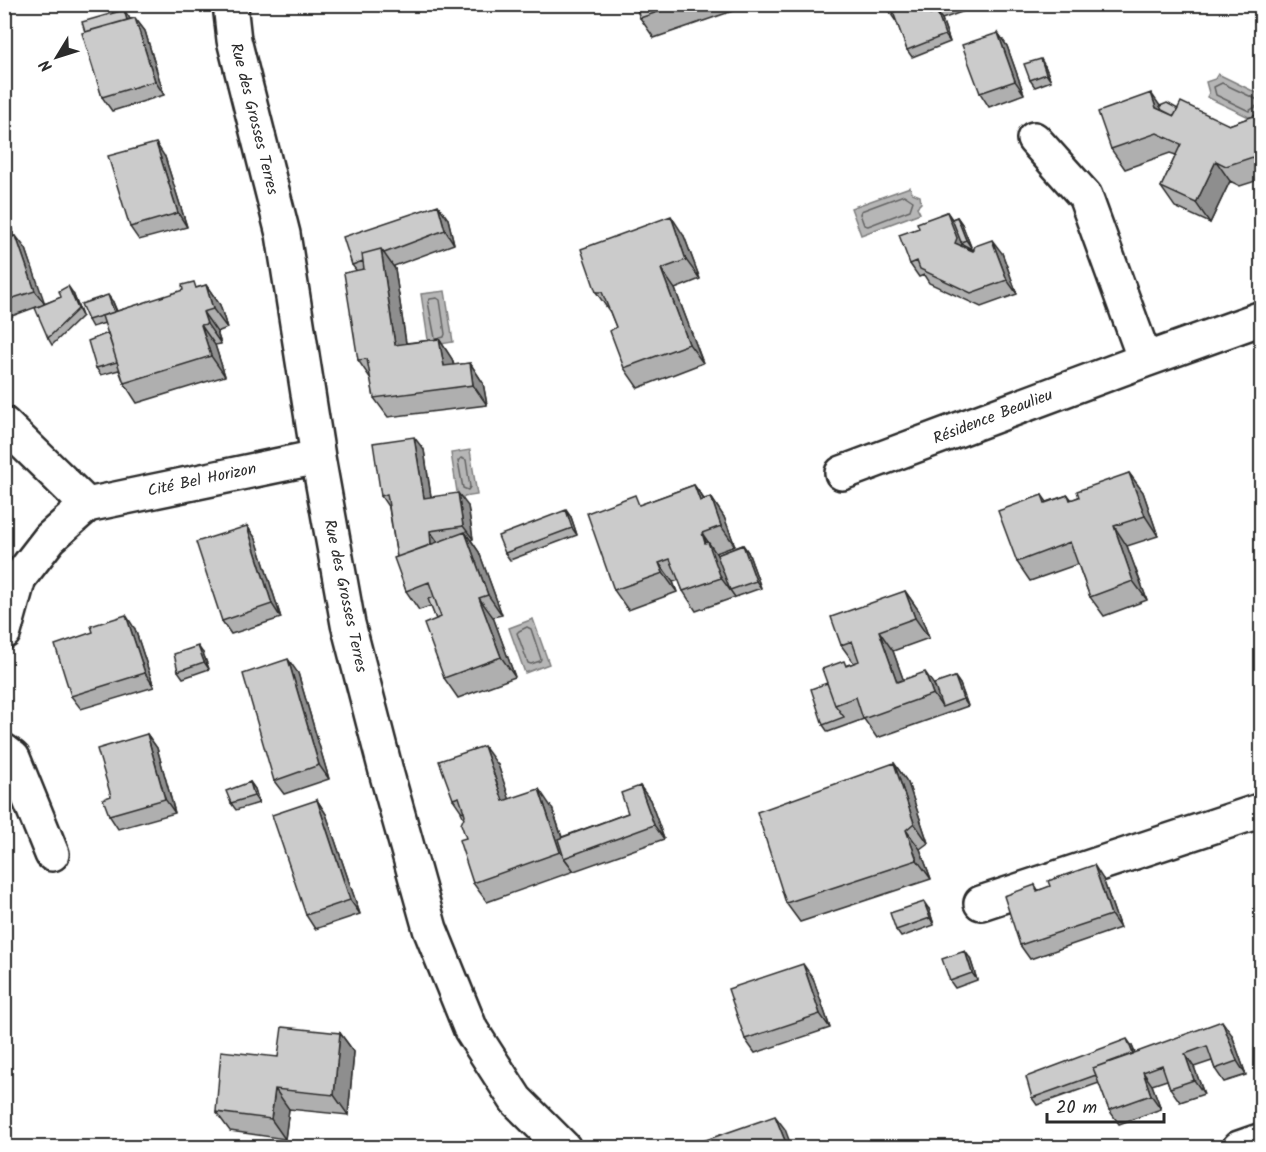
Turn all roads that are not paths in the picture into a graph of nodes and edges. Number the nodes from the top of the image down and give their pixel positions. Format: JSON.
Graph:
{"nodes":[{"id":1,"x":232,"y":4,"type":"edge"},
{"id":2,"x":1034,"y":139,"type":"dead end"},
{"id":3,"x":1262,"y":318,"type":"edge"},
{"id":4,"x":1145,"y":360,"type":"junction"},
{"id":5,"x":4,"y":424,"type":"edge"},
{"id":6,"x":318,"y":456,"type":"junction"},
{"id":7,"x":842,"y":473,"type":"dead end"},
{"id":8,"x":87,"y":505,"type":"junction"},
{"id":9,"x":4,"y":632,"type":"edge"},
{"id":10,"x":4,"y":751,"type":"edge"},
{"id":11,"x":1262,"y":810,"type":"edge"},
{"id":12,"x":52,"y":854,"type":"dead end"},
{"id":13,"x":981,"y":903,"type":"dead end"},
{"id":14,"x":1262,"y":1140,"type":"edge"},
{"id":15,"x":564,"y":1148,"type":"edge"},
{"id":16,"x":1239,"y":1148,"type":"edge"}],
"edges":[{"from":1,"to":6,"type":"street","name":"Rue des Grosses Terres"},
{"from":2,"to":4,"type":"street"},
{"from":3,"to":4,"type":"street","name":"Résidence Beaulieu"},
{"from":4,"to":7,"type":"street","name":"Résidence Beaulieu"},
{"from":5,"to":8,"type":"street"},
{"from":6,"to":8,"type":"street","name":"Cité Bel Horizon"},
{"from":6,"to":15,"type":"street","name":"Rue des Grosses Terres"},
{"from":8,"to":9,"type":"street","name":"Cité Bel Horizon"},
{"from":10,"to":12,"type":"street"},
{"from":11,"to":13,"type":"street"},
{"from":14,"to":16,"type":"street"}]}
